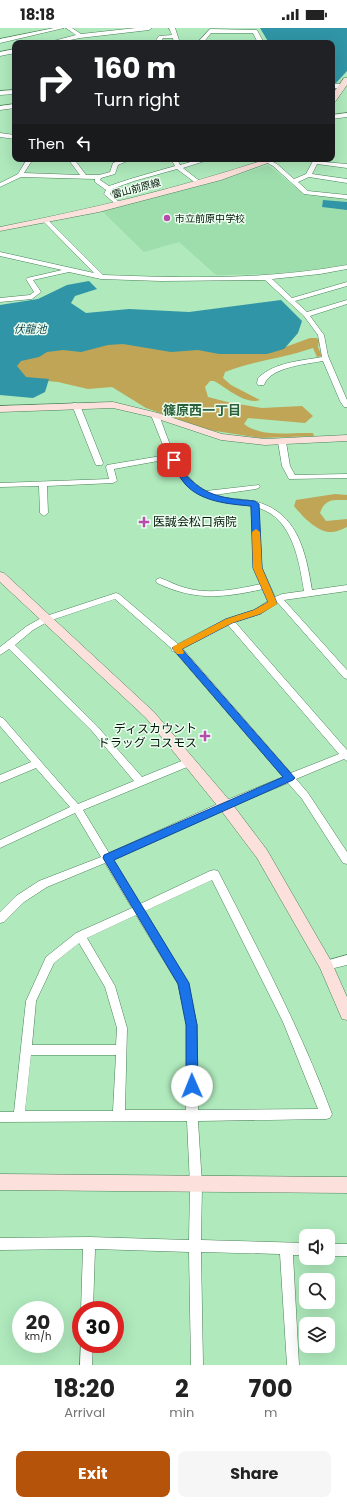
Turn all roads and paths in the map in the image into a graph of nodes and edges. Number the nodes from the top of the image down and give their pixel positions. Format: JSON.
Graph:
{"nodes":[{"id":1,"x":61,"y":28,"type":"edge"},
{"id":2,"x":69,"y":28,"type":"edge"},
{"id":3,"x":102,"y":28,"type":"edge"},
{"id":4,"x":149,"y":28,"type":"edge"},
{"id":5,"x":172,"y":28,"type":"edge"},
{"id":6,"x":107,"y":32,"type":"junction"},
{"id":7,"x":80,"y":36,"type":"junction"},
{"id":8,"x":174,"y":36,"type":"junction"},
{"id":9,"x":62,"y":40,"type":"edge"},
{"id":10,"x":159,"y":40,"type":"edge"},
{"id":11,"x":176,"y":40,"type":"edge"},
{"id":12,"x":202,"y":40,"type":"edge"},
{"id":13,"x":260,"y":40,"type":"edge"},
{"id":14,"x":0,"y":41,"type":"edge"},
{"id":15,"x":12,"y":52,"type":"edge"},
{"id":16,"x":0,"y":54,"type":"edge"},
{"id":17,"x":344,"y":83,"type":"edge"},
{"id":18,"x":12,"y":92,"type":"edge"},
{"id":19,"x":0,"y":93,"type":"edge"},
{"id":20,"x":335,"y":96,"type":"edge"},
{"id":21,"x":12,"y":106,"type":"edge"},
{"id":22,"x":0,"y":108,"type":"edge"},
{"id":23,"x":347,"y":115,"type":"edge"},
{"id":24,"x":335,"y":117,"type":"edge"},
{"id":25,"x":0,"y":135,"type":"edge"},
{"id":26,"x":12,"y":137,"type":"edge"},
{"id":27,"x":28,"y":162,"type":"edge"},
{"id":28,"x":73,"y":162,"type":"edge"},
{"id":29,"x":120,"y":162,"type":"edge"},
{"id":30,"x":175,"y":162,"type":"edge"},
{"id":31,"x":198,"y":162,"type":"edge"},
{"id":32,"x":266,"y":162,"type":"edge"},
{"id":33,"x":274,"y":162,"type":"edge"},
{"id":34,"x":347,"y":166,"type":"edge"},
{"id":35,"x":178,"y":168,"type":"junction"},
{"id":36,"x":20,"y":175,"type":"junction"},
{"id":37,"x":308,"y":176,"type":"junction"},
{"id":38,"x":85,"y":177,"type":"junction"},
{"id":39,"x":99,"y":177,"type":"junction"},
{"id":40,"x":294,"y":182,"type":"junction"},
{"id":41,"x":347,"y":182,"type":"edge"},
{"id":42,"x":199,"y":183,"type":"junction"},
{"id":43,"x":1,"y":184,"type":"edge"},
{"id":44,"x":109,"y":189,"type":"junction"},
{"id":45,"x":347,"y":197,"type":"edge"},
{"id":46,"x":118,"y":204,"type":"junction"},
{"id":47,"x":45,"y":220,"type":"junction"},
{"id":48,"x":0,"y":229,"type":"edge"},
{"id":49,"x":0,"y":254,"type":"edge"},
{"id":50,"x":347,"y":267,"type":"edge"},
{"id":51,"x":69,"y":270,"type":"junction"},
{"id":52,"x":101,"y":277,"type":"junction"},
{"id":53,"x":267,"y":278,"type":"junction"},
{"id":54,"x":347,"y":284,"type":"edge"},
{"id":55,"x":0,"y":300,"type":"edge"},
{"id":56,"x":291,"y":300,"type":"junction"},
{"id":57,"x":347,"y":302,"type":"edge"},
{"id":58,"x":306,"y":315,"type":"junction"},
{"id":59,"x":326,"y":358,"type":"junction"},
{"id":60,"x":261,"y":382,"type":"dead end"},
{"id":61,"x":76,"y":405,"type":"junction"},
{"id":62,"x":347,"y":405,"type":"edge"},
{"id":63,"x":0,"y":409,"type":"edge"},
{"id":64,"x":155,"y":415,"type":"junction"},
{"id":65,"x":347,"y":438,"type":"edge"},
{"id":66,"x":282,"y":442,"type":"junction"},
{"id":67,"x":172,"y":456,"type":"junction"},
{"id":68,"x":99,"y":463,"type":"dead end"},
{"id":69,"x":347,"y":476,"type":"edge"},
{"id":70,"x":43,"y":483,"type":"junction"},
{"id":71,"x":0,"y":485,"type":"edge"},
{"id":72,"x":256,"y":487,"type":"dead end"},
{"id":73,"x":204,"y":494,"type":"junction"},
{"id":74,"x":255,"y":504,"type":"junction"},
{"id":75,"x":44,"y":513,"type":"dead end"},
{"id":76,"x":0,"y":576,"type":"edge"},
{"id":77,"x":160,"y":581,"type":"dead end"},
{"id":78,"x":265,"y":586,"type":"junction"},
{"id":79,"x":343,"y":589,"type":"edge"},
{"id":80,"x":309,"y":594,"type":"junction"},
{"id":81,"x":347,"y":597,"type":"edge"},
{"id":82,"x":276,"y":601,"type":"junction"},
{"id":83,"x":46,"y":619,"type":"junction"},
{"id":84,"x":229,"y":621,"type":"junction"},
{"id":85,"x":9,"y":644,"type":"junction"},
{"id":86,"x":176,"y":648,"type":"junction"},
{"id":87,"x":0,"y":652,"type":"edge"},
{"id":88,"x":347,"y":676,"type":"edge"},
{"id":89,"x":0,"y":720,"type":"edge"},
{"id":90,"x":346,"y":755,"type":"edge"},
{"id":91,"x":189,"y":762,"type":"junction"},
{"id":92,"x":38,"y":763,"type":"junction"},
{"id":93,"x":290,"y":778,"type":"junction"},
{"id":94,"x":0,"y":779,"type":"edge"},
{"id":95,"x":141,"y":782,"type":"junction"},
{"id":96,"x":225,"y":805,"type":"junction"},
{"id":97,"x":77,"y":808,"type":"junction"},
{"id":98,"x":0,"y":844,"type":"edge"},
{"id":99,"x":108,"y":858,"type":"junction"},
{"id":100,"x":347,"y":860,"type":"edge"},
{"id":101,"x":138,"y":908,"type":"junction"},
{"id":102,"x":0,"y":919,"type":"edge"},
{"id":103,"x":80,"y":936,"type":"junction"},
{"id":104,"x":347,"y":960,"type":"edge"},
{"id":105,"x":326,"y":965,"type":"junction"},
{"id":106,"x":347,"y":1014,"type":"edge"},
{"id":107,"x":26,"y":1050,"type":"junction"},
{"id":108,"x":121,"y":1050,"type":"junction"},
{"id":109,"x":192,"y":1116,"type":"junction"},
{"id":110,"x":0,"y":1117,"type":"edge"},
{"id":111,"x":19,"y":1117,"type":"junction"},
{"id":112,"x":119,"y":1117,"type":"junction"},
{"id":113,"x":0,"y":1182,"type":"edge"},
{"id":114,"x":196,"y":1185,"type":"junction"},
{"id":115,"x":347,"y":1185,"type":"edge"},
{"id":116,"x":89,"y":1243,"type":"junction"},
{"id":117,"x":0,"y":1244,"type":"edge"},
{"id":118,"x":195,"y":1247,"type":"junction"},
{"id":119,"x":286,"y":1249,"type":"junction"},
{"id":120,"x":299,"y":1249,"type":"edge"},
{"id":121,"x":335,"y":1250,"type":"edge"},
{"id":122,"x":347,"y":1250,"type":"edge"},
{"id":123,"x":87,"y":1301,"type":"edge"},
{"id":124,"x":86,"y":1353,"type":"edge"},
{"id":125,"x":86,"y":1365,"type":"edge"},
{"id":126,"x":197,"y":1365,"type":"edge"},
{"id":127,"x":293,"y":1365,"type":"edge"}],
"edges":[{"from":1,"to":14,"type":"street"},
{"from":2,"to":7,"type":"street"},
{"from":3,"to":6,"type":"street"},
{"from":4,"to":6,"type":"street"},
{"from":5,"to":8,"type":"street"},
{"from":6,"to":7,"type":"street"},
{"from":7,"to":9,"type":"street"},
{"from":8,"to":10,"type":"street"},
{"from":8,"to":11,"type":"street"},
{"from":12,"to":13,"type":"street"},
{"from":15,"to":16,"type":"street"},
{"from":17,"to":20,"type":"street"},
{"from":18,"to":19,"type":"street"},
{"from":21,"to":22,"type":"street"},
{"from":23,"to":24,"type":"street"},
{"from":25,"to":26,"type":"street"},
{"from":27,"to":36,"type":"street"},
{"from":28,"to":38,"type":"street"},
{"from":29,"to":39,"type":"street"},
{"from":30,"to":35,"type":"street"},
{"from":31,"to":35,"type":"street"},
{"from":32,"to":42,"type":"street","name":"雷山前原線"},
{"from":33,"to":40,"type":"street"},
{"from":34,"to":37,"type":"street"},
{"from":35,"to":42,"type":"street"},
{"from":35,"to":44,"type":"street"},
{"from":36,"to":38,"type":"street"},
{"from":36,"to":43,"type":"street"},
{"from":37,"to":40,"type":"street"},
{"from":37,"to":41,"type":"street"},
{"from":38,"to":39,"type":"street"},
{"from":39,"to":44,"type":"street"},
{"from":40,"to":45,"type":"street"},
{"from":42,"to":46,"type":"street","name":"雷山前原線"},
{"from":44,"to":46,"type":"street"},
{"from":46,"to":47,"type":"street","name":"雷山前原線"},
{"from":47,"to":48,"type":"street","name":"雷山前原線"},
{"from":47,"to":52,"type":"street"},
{"from":49,"to":51,"type":"street"},
{"from":50,"to":53,"type":"street"},
{"from":51,"to":52,"type":"street"},
{"from":51,"to":55,"type":"street"},
{"from":52,"to":53,"type":"street"},
{"from":53,"to":56,"type":"street"},
{"from":54,"to":56,"type":"street"},
{"from":56,"to":58,"type":"street"},
{"from":57,"to":58,"type":"street"},
{"from":58,"to":59,"type":"street"},
{"from":59,"to":60,"type":"street"},
{"from":59,"to":62,"type":"street"},
{"from":61,"to":63,"type":"street"},
{"from":61,"to":64,"type":"street"},
{"from":61,"to":68,"type":"street"},
{"from":64,"to":66,"type":"street"},
{"from":64,"to":67,"type":"street"},
{"from":65,"to":66,"type":"street"},
{"from":66,"to":69,"type":"street"},
{"from":67,"to":70,"type":"street"},
{"from":67,"to":73,"type":"street"},
{"from":70,"to":71,"type":"street"},
{"from":70,"to":75,"type":"street"},
{"from":72,"to":73,"type":"street"},
{"from":73,"to":74,"type":"street"},
{"from":74,"to":78,"type":"street"},
{"from":74,"to":80,"type":"street"},
{"from":76,"to":83,"type":"street"},
{"from":77,"to":78,"type":"street"},
{"from":78,"to":82,"type":"street"},
{"from":79,"to":80,"type":"street"},
{"from":79,"to":81,"type":"street"},
{"from":80,"to":82,"type":"street"},
{"from":82,"to":84,"type":"street"},
{"from":82,"to":88,"type":"street"},
{"from":83,"to":85,"type":"street"},
{"from":83,"to":86,"type":"street"},
{"from":83,"to":91,"type":"street"},
{"from":84,"to":86,"type":"street"},
{"from":84,"to":90,"type":"street"},
{"from":85,"to":87,"type":"street"},
{"from":85,"to":95,"type":"street"},
{"from":86,"to":93,"type":"street"},
{"from":89,"to":92,"type":"street"},
{"from":90,"to":93,"type":"street"},
{"from":91,"to":95,"type":"street"},
{"from":91,"to":96,"type":"street"},
{"from":92,"to":94,"type":"street"},
{"from":92,"to":97,"type":"street"},
{"from":93,"to":96,"type":"street"},
{"from":93,"to":100,"type":"street"},
{"from":95,"to":97,"type":"street"},
{"from":96,"to":99,"type":"street"},
{"from":96,"to":105,"type":"street"},
{"from":97,"to":98,"type":"street"},
{"from":97,"to":99,"type":"street"},
{"from":99,"to":101,"type":"street"},
{"from":99,"to":102,"type":"street"},
{"from":101,"to":103,"type":"street"},
{"from":101,"to":109,"type":"street"},
{"from":101,"to":109,"type":"street"},
{"from":103,"to":107,"type":"street"},
{"from":103,"to":108,"type":"street"},
{"from":104,"to":105,"type":"street"},
{"from":105,"to":106,"type":"street"},
{"from":107,"to":108,"type":"street"},
{"from":107,"to":111,"type":"street"},
{"from":108,"to":112,"type":"street"},
{"from":109,"to":112,"type":"street"},
{"from":109,"to":114,"type":"street"},
{"from":110,"to":111,"type":"street"},
{"from":111,"to":112,"type":"street"},
{"from":113,"to":114,"type":"street"},
{"from":114,"to":115,"type":"street"},
{"from":114,"to":118,"type":"street"},
{"from":116,"to":117,"type":"street"},
{"from":116,"to":118,"type":"street"},
{"from":116,"to":123,"type":"street"},
{"from":118,"to":119,"type":"street"},
{"from":118,"to":126,"type":"street"},
{"from":119,"to":120,"type":"street"},
{"from":119,"to":127,"type":"street"},
{"from":121,"to":122,"type":"street"},
{"from":124,"to":125,"type":"street"}]}
